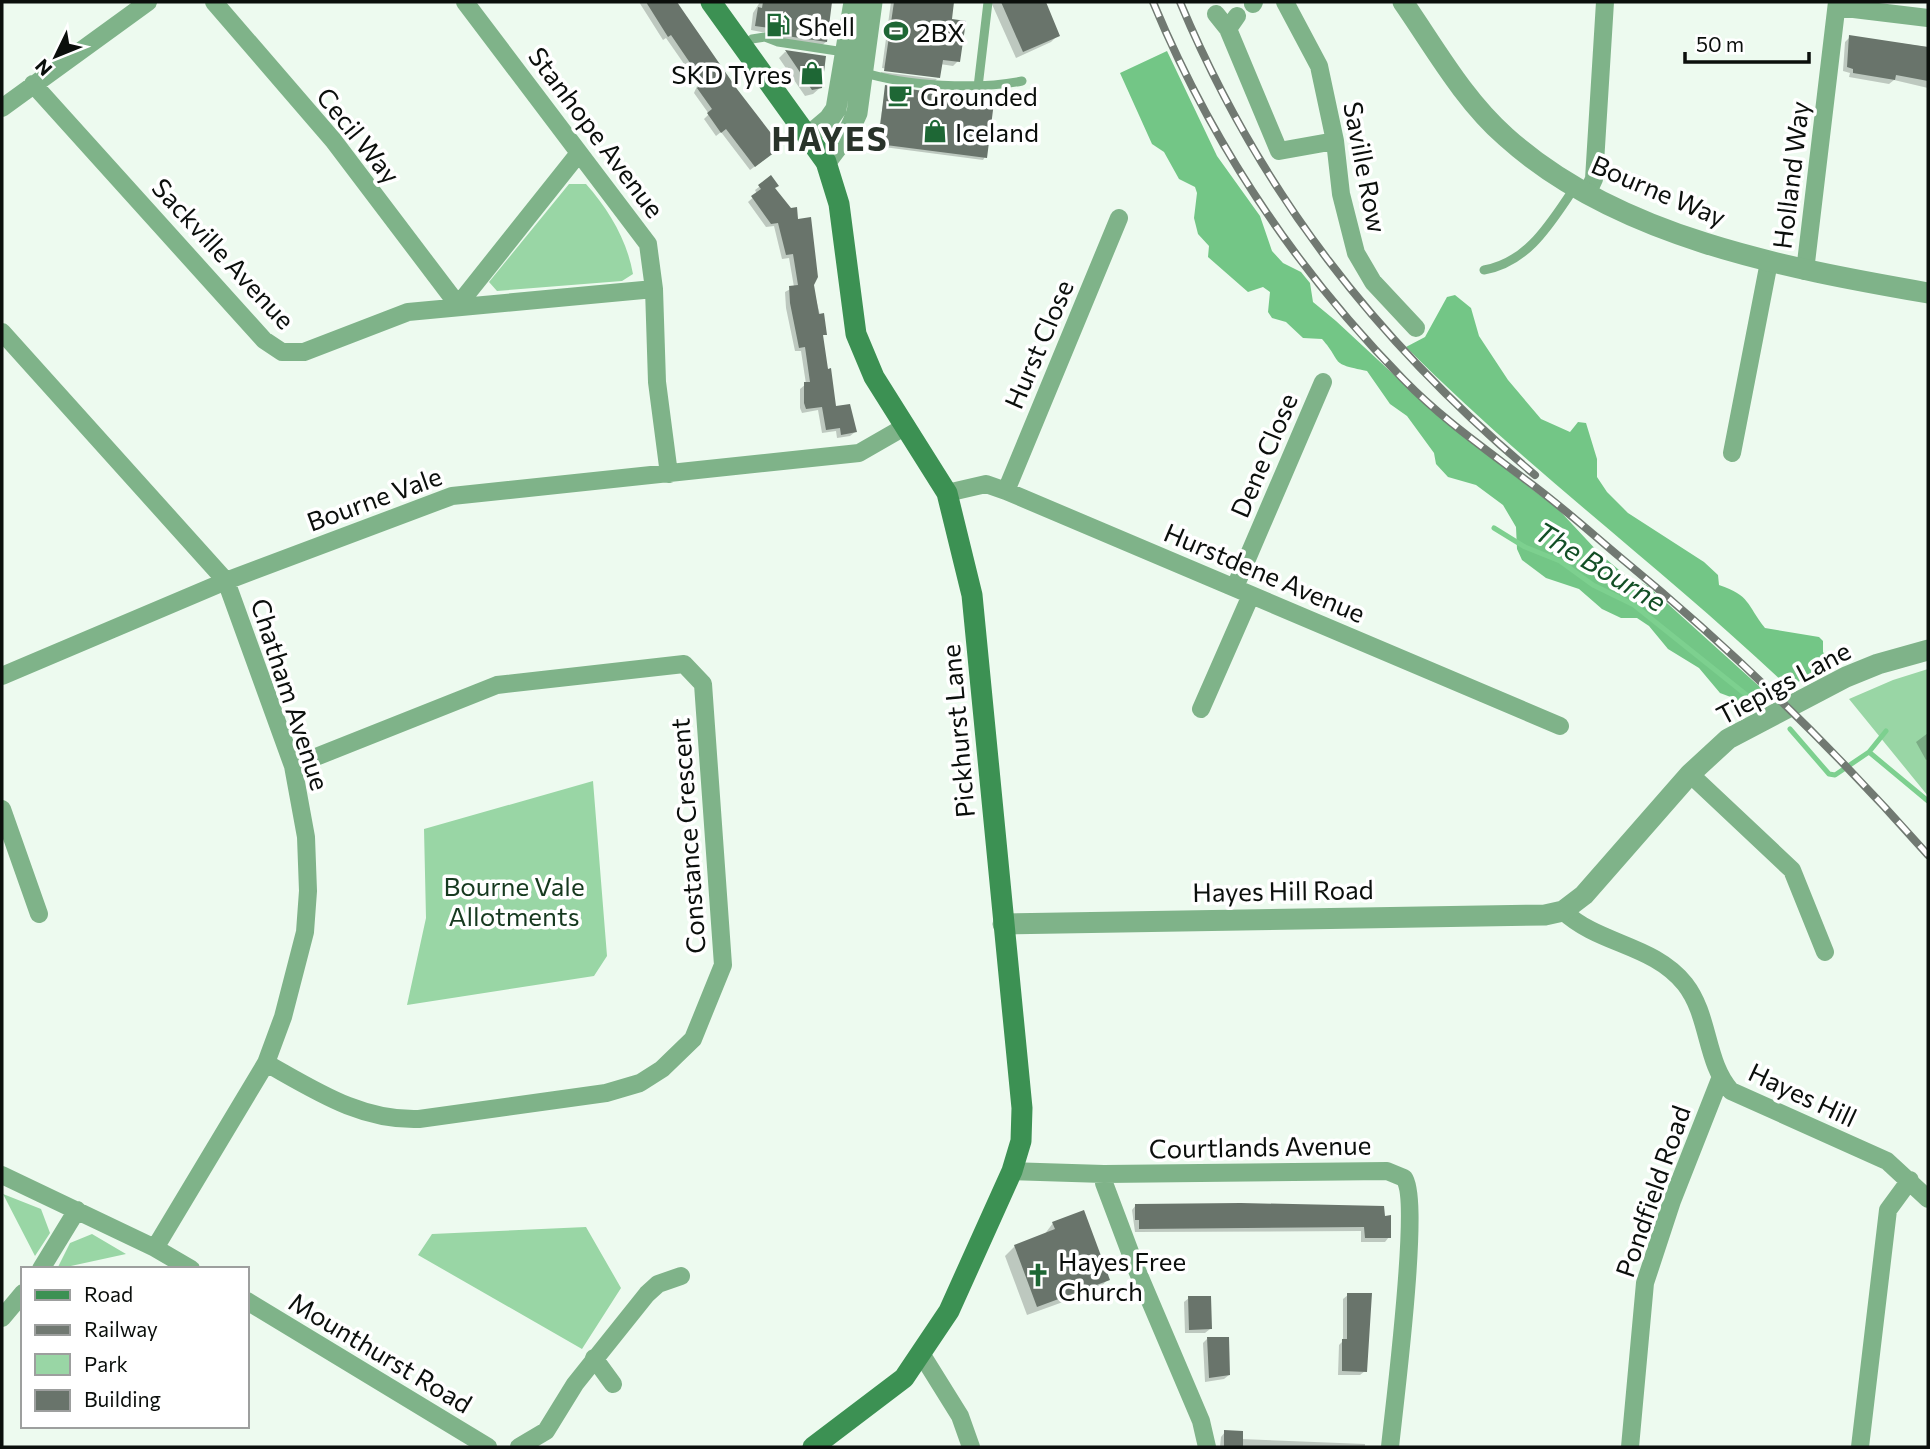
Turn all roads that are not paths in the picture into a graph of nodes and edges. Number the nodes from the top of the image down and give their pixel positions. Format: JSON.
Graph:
{"nodes":[{"id":1,"x":148,"y":2,"type":"edge"},
{"id":2,"x":214,"y":2,"type":"edge"},
{"id":3,"x":465,"y":2,"type":"edge"},
{"id":4,"x":854,"y":2,"type":"edge"},
{"id":5,"x":872,"y":2,"type":"edge"},
{"id":6,"x":988,"y":2,"type":"edge"},
{"id":7,"x":1285,"y":2,"type":"edge"},
{"id":8,"x":1403,"y":2,"type":"edge"},
{"id":9,"x":1605,"y":2,"type":"edge"},
{"id":10,"x":1837,"y":4,"type":"edge"},
{"id":11,"x":720,"y":6,"type":"edge"},
{"id":12,"x":1216,"y":15,"type":"dead end"},
{"id":13,"x":1928,"y":18,"type":"edge"},
{"id":14,"x":742,"y":46,"type":"junction"},
{"id":15,"x":847,"y":52,"type":"junction"},
{"id":16,"x":863,"y":73,"type":"junction"},
{"id":17,"x":1022,"y":81,"type":"dead end"},
{"id":18,"x":33,"y":84,"type":"junction"},
{"id":19,"x":978,"y":87,"type":"junction"},
{"id":20,"x":2,"y":108,"type":"edge"},
{"id":21,"x":809,"y":136,"type":"junction"},
{"id":22,"x":1335,"y":141,"type":"junction"},
{"id":23,"x":579,"y":153,"type":"junction"},
{"id":24,"x":826,"y":162,"type":"junction"},
{"id":25,"x":1582,"y":189,"type":"junction"},
{"id":26,"x":1119,"y":218,"type":"dead end"},
{"id":27,"x":1769,"y":262,"type":"junction"},
{"id":28,"x":1484,"y":270,"type":"dead end"},
{"id":29,"x":1805,"y":271,"type":"junction"},
{"id":30,"x":654,"y":289,"type":"junction"},
{"id":31,"x":1928,"y":293,"type":"edge"},
{"id":32,"x":458,"y":305,"type":"junction"},
{"id":33,"x":1416,"y":328,"type":"dead end"},
{"id":34,"x":2,"y":332,"type":"edge"},
{"id":35,"x":1323,"y":382,"type":"dead end"},
{"id":36,"x":906,"y":426,"type":"junction"},
{"id":37,"x":1732,"y":453,"type":"dead end"},
{"id":38,"x":669,"y":474,"type":"junction"},
{"id":39,"x":1006,"y":491,"type":"junction"},
{"id":40,"x":947,"y":493,"type":"junction"},
{"id":41,"x":226,"y":581,"type":"junction"},
{"id":42,"x":1243,"y":591,"type":"junction"},
{"id":43,"x":1928,"y":650,"type":"edge"},
{"id":44,"x":2,"y":676,"type":"edge"},
{"id":45,"x":1201,"y":709,"type":"dead end"},
{"id":46,"x":1560,"y":726,"type":"dead end"},
{"id":47,"x":293,"y":766,"type":"junction"},
{"id":48,"x":1690,"y":774,"type":"junction"},
{"id":49,"x":2,"y":809,"type":"edge"},
{"id":50,"x":1563,"y":911,"type":"junction"},
{"id":51,"x":39,"y":915,"type":"dead end"},
{"id":52,"x":1003,"y":924,"type":"junction"},
{"id":53,"x":1825,"y":952,"type":"dead end"},
{"id":54,"x":266,"y":1063,"type":"junction"},
{"id":55,"x":1720,"y":1080,"type":"junction"},
{"id":56,"x":1012,"y":1171,"type":"junction"},
{"id":57,"x":1104,"y":1174,"type":"junction"},
{"id":58,"x":2,"y":1175,"type":"edge"},
{"id":59,"x":1910,"y":1180,"type":"junction"},
{"id":60,"x":1928,"y":1199,"type":"edge"},
{"id":61,"x":77,"y":1210,"type":"junction"},
{"id":62,"x":155,"y":1248,"type":"junction"},
{"id":63,"x":42,"y":1267,"type":"edge"},
{"id":64,"x":188,"y":1267,"type":"edge"},
{"id":65,"x":681,"y":1276,"type":"dead end"},
{"id":66,"x":21,"y":1295,"type":"edge"},
{"id":67,"x":248,"y":1302,"type":"edge"},
{"id":68,"x":2,"y":1318,"type":"edge"},
{"id":69,"x":922,"y":1355,"type":"junction"},
{"id":70,"x":594,"y":1357,"type":"junction"},
{"id":71,"x":613,"y":1384,"type":"dead end"},
{"id":72,"x":488,"y":1447,"type":"edge"},
{"id":73,"x":519,"y":1447,"type":"edge"},
{"id":74,"x":813,"y":1447,"type":"edge"},
{"id":75,"x":971,"y":1447,"type":"edge"},
{"id":76,"x":1207,"y":1447,"type":"edge"},
{"id":77,"x":1390,"y":1447,"type":"edge"},
{"id":78,"x":1630,"y":1447,"type":"edge"},
{"id":79,"x":1860,"y":1447,"type":"edge"}],
"edges":[{"from":1,"to":18,"type":"street"},
{"from":2,"to":32,"type":"street","name":"Cecil Way"},
{"from":3,"to":23,"type":"street","name":"Stanhope Avenue"},
{"from":4,"to":15,"type":"street"},
{"from":5,"to":16,"type":"street"},
{"from":6,"to":19,"type":"lane"},
{"from":7,"to":22,"type":"street","name":"Saville Row"},
{"from":8,"to":25,"type":"street","name":"Bourne Way"},
{"from":9,"to":25,"type":"street"},
{"from":10,"to":13,"type":"street"},
{"from":10,"to":29,"type":"street","name":"Holland Way"},
{"from":11,"to":14,"type":"main road","name":"Pickhurst Lane"},
{"from":12,"to":22,"type":"street"},
{"from":14,"to":15,"type":"lane"},
{"from":14,"to":21,"type":"main road","name":"Pickhurst Lane"},
{"from":15,"to":16,"type":"lane"},
{"from":15,"to":21,"type":"street"},
{"from":16,"to":19,"type":"lane"},
{"from":16,"to":24,"type":"street"},
{"from":17,"to":19,"type":"lane"},
{"from":18,"to":20,"type":"street"},
{"from":18,"to":32,"type":"street","name":"Sackville Avenue"},
{"from":21,"to":24,"type":"main road","name":"Pickhurst Lane"},
{"from":22,"to":33,"type":"street","name":"Saville Row"},
{"from":23,"to":30,"type":"street","name":"Stanhope Avenue"},
{"from":23,"to":32,"type":"street"},
{"from":24,"to":36,"type":"main road","name":"Pickhurst Lane"},
{"from":25,"to":27,"type":"street","name":"Bourne Way"},
{"from":25,"to":28,"type":"lane"},
{"from":26,"to":39,"type":"street","name":"Hurst Close"},
{"from":27,"to":29,"type":"street","name":"Bourne Way"},
{"from":27,"to":37,"type":"street"},
{"from":29,"to":31,"type":"street","name":"Bourne Way"},
{"from":30,"to":32,"type":"street","name":"Sackville Avenue"},
{"from":30,"to":38,"type":"street","name":"Stanhope Avenue"},
{"from":34,"to":41,"type":"street","name":"Chatham Avenue"},
{"from":35,"to":42,"type":"street","name":"Dene Close"},
{"from":36,"to":38,"type":"street","name":"Bourne Vale"},
{"from":36,"to":40,"type":"main road","name":"Pickhurst Lane"},
{"from":38,"to":41,"type":"street","name":"Bourne Vale"},
{"from":39,"to":40,"type":"street","name":"Hurstdene Avenue"},
{"from":39,"to":42,"type":"street","name":"Hurstdene Avenue"},
{"from":40,"to":52,"type":"main road","name":"Pickhurst Lane"},
{"from":41,"to":44,"type":"street","name":"Bourne Vale"},
{"from":41,"to":47,"type":"street","name":"Chatham Avenue"},
{"from":42,"to":45,"type":"street","name":"Dene Close"},
{"from":42,"to":46,"type":"street","name":"Hurstdene Avenue"},
{"from":43,"to":48,"type":"street","name":"Tiepigs Lane"},
{"from":47,"to":54,"type":"street","name":"Chatham Avenue"},
{"from":47,"to":54,"type":"street","name":"Constance Crescent"},
{"from":48,"to":50,"type":"street","name":"Tiepigs Lane"},
{"from":48,"to":53,"type":"street"},
{"from":49,"to":51,"type":"street"},
{"from":50,"to":52,"type":"street","name":"Hayes Hill Road"},
{"from":50,"to":55,"type":"street","name":"Hayes Hill"},
{"from":52,"to":56,"type":"main road","name":"Pickhurst Lane"},
{"from":54,"to":62,"type":"street","name":"Chatham Avenue"},
{"from":55,"to":59,"type":"street","name":"Hayes Hill"},
{"from":55,"to":78,"type":"street","name":"Pondfield Road"},
{"from":56,"to":57,"type":"street","name":"Courtlands Avenue"},
{"from":56,"to":69,"type":"main road","name":"Pickhurst Lane"},
{"from":57,"to":76,"type":"street"},
{"from":57,"to":77,"type":"street","name":"Courtlands Avenue"},
{"from":58,"to":61,"type":"street"},
{"from":59,"to":60,"type":"street","name":"Hayes Hill"},
{"from":59,"to":79,"type":"street"},
{"from":61,"to":62,"type":"street"},
{"from":61,"to":63,"type":"street"},
{"from":62,"to":64,"type":"street"},
{"from":65,"to":70,"type":"street"},
{"from":66,"to":68,"type":"street"},
{"from":67,"to":72,"type":"street","name":"Mounthurst Road"},
{"from":69,"to":74,"type":"main road","name":"Pickhurst Lane"},
{"from":69,"to":75,"type":"street"},
{"from":70,"to":71,"type":"street"},
{"from":70,"to":73,"type":"street"}]}
